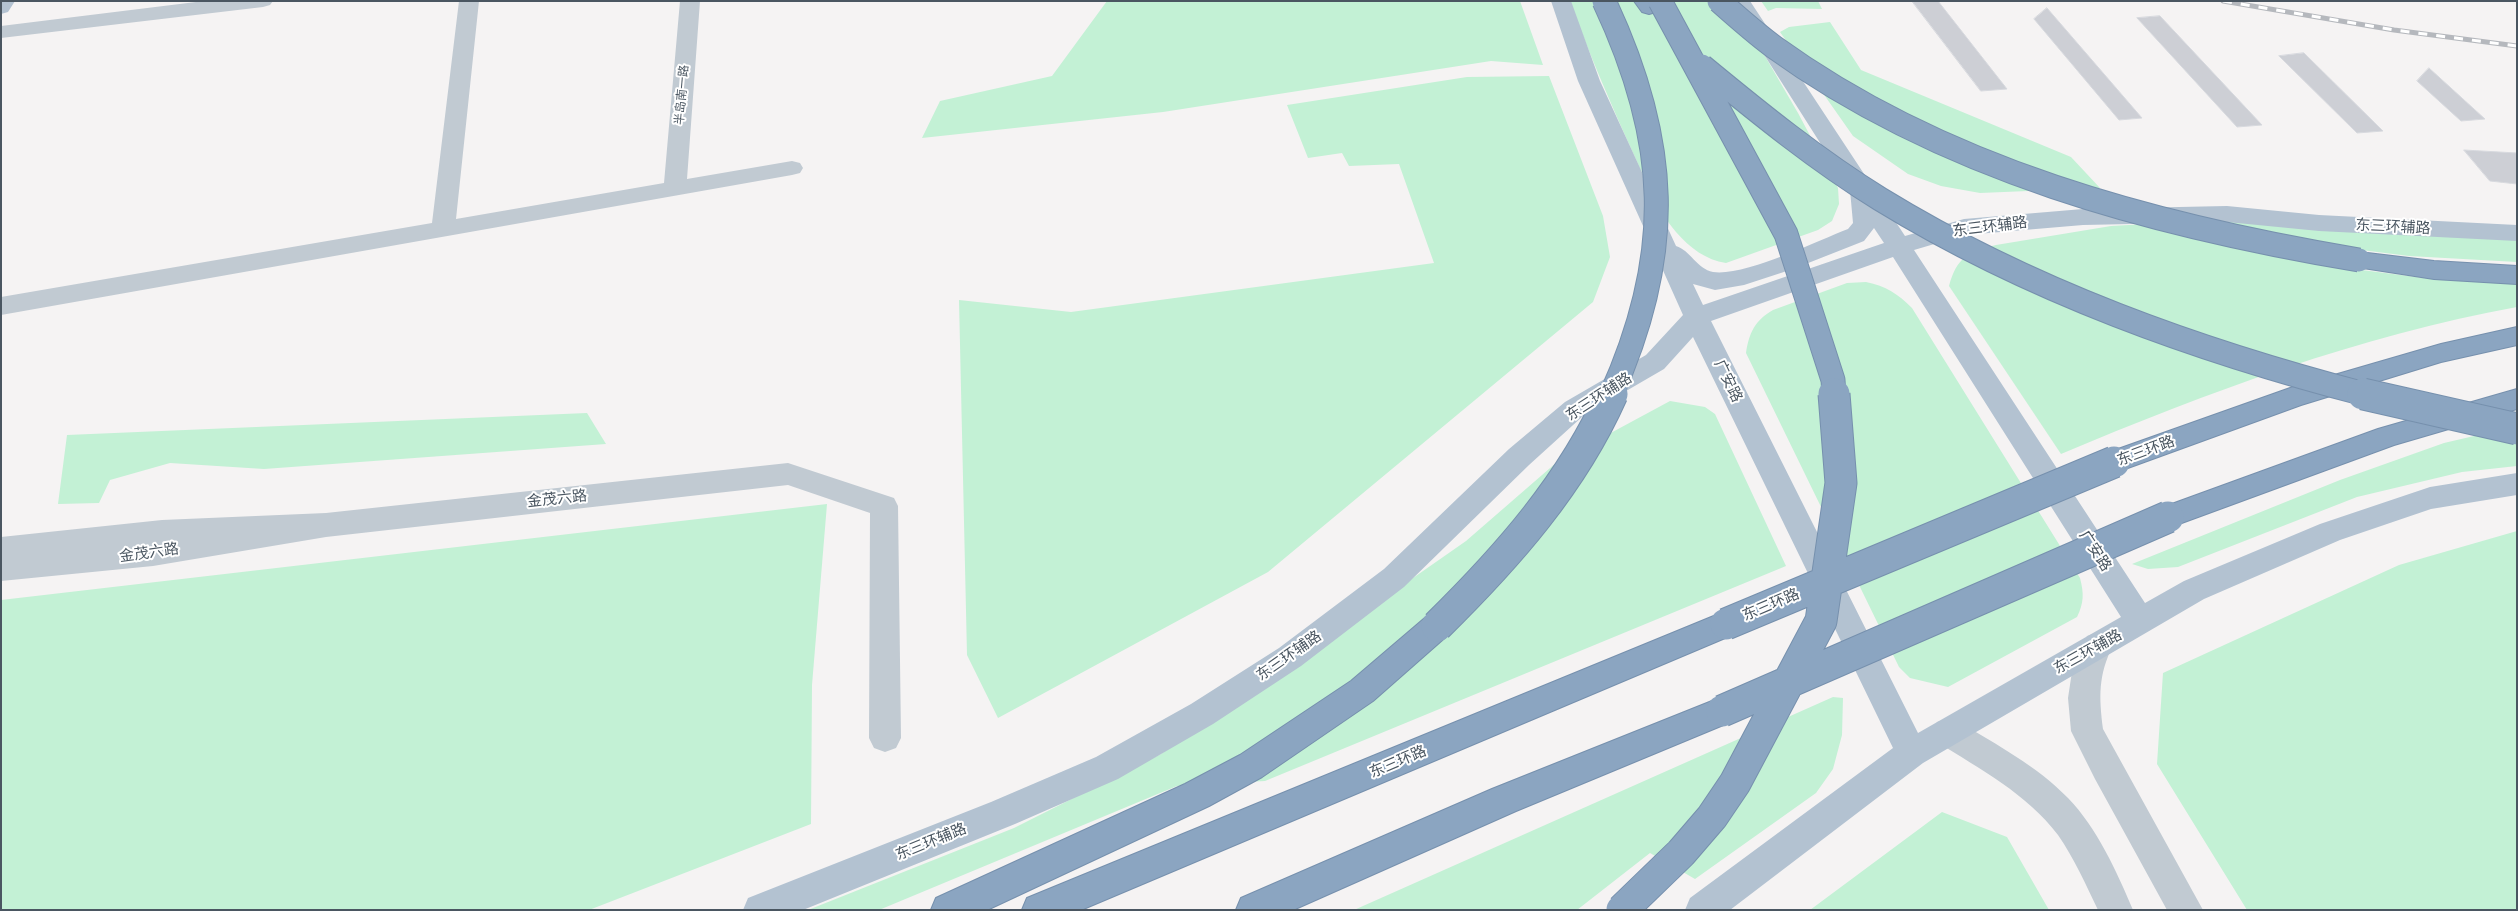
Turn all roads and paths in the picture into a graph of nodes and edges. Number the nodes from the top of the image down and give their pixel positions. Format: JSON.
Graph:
{"nodes":[{"id":1,"x":5,"y":1,"type":"edge"},
{"id":2,"x":263,"y":1,"type":"edge"},
{"id":3,"x":469,"y":1,"type":"edge"},
{"id":4,"x":690,"y":1,"type":"edge"},
{"id":5,"x":1562,"y":1,"type":"edge"},
{"id":6,"x":1604,"y":1,"type":"edge"},
{"id":7,"x":1644,"y":1,"type":"edge"},
{"id":8,"x":1660,"y":1,"type":"edge"},
{"id":9,"x":1719,"y":1,"type":"edge"},
{"id":10,"x":1740,"y":1,"type":"edge"},
{"id":11,"x":213,"y":5,"type":"edge"},
{"id":12,"x":1,"y":8,"type":"edge"},
{"id":13,"x":1,"y":32,"type":"edge"},
{"id":14,"x":792,"y":168,"type":"dead end"},
{"id":15,"x":675,"y":188,"type":"junction"},
{"id":16,"x":1860,"y":189,"type":"junction"},
{"id":17,"x":443,"y":228,"type":"junction"},
{"id":18,"x":2517,"y":233,"type":"edge"},
{"id":19,"x":1663,"y":244,"type":"junction"},
{"id":20,"x":1897,"y":247,"type":"junction"},
{"id":21,"x":2517,"y":275,"type":"edge"},
{"id":22,"x":1,"y":306,"type":"edge"},
{"id":23,"x":1696,"y":317,"type":"junction"},
{"id":24,"x":2517,"y":336,"type":"edge"},
{"id":25,"x":2517,"y":398,"type":"edge"},
{"id":26,"x":2517,"y":428,"type":"edge"},
{"id":27,"x":2517,"y":484,"type":"edge"},
{"id":28,"x":326,"y":524,"type":"junction"},
{"id":29,"x":1,"y":549,"type":"edge"},
{"id":30,"x":1,"y":570,"type":"edge"},
{"id":31,"x":2141,"y":622,"type":"junction"},
{"id":32,"x":2098,"y":645,"type":"junction"},
{"id":33,"x":1948,"y":732,"type":"junction"},
{"id":34,"x":886,"y":738,"type":"dead end"},
{"id":35,"x":1912,"y":753,"type":"junction"},
{"id":36,"x":760,"y":910,"type":"edge"},
{"id":37,"x":948,"y":910,"type":"edge"},
{"id":38,"x":1039,"y":910,"type":"edge"},
{"id":39,"x":1253,"y":910,"type":"edge"},
{"id":40,"x":1622,"y":910,"type":"edge"},
{"id":41,"x":1702,"y":910,"type":"edge"},
{"id":42,"x":2116,"y":910,"type":"edge"},
{"id":43,"x":2186,"y":910,"type":"edge"}],
"edges":[{"from":1,"to":12,"type":"main road"},
{"from":2,"to":11,"type":"street"},
{"from":3,"to":17,"type":"street"},
{"from":4,"to":15,"type":"street","name":"半岛南一路"},
{"from":5,"to":19,"type":"main road","name":"广安路"},
{"from":6,"to":37,"type":"highway","bridge":true},
{"from":7,"to":26,"type":"highway","bridge":true},
{"from":8,"to":40,"type":"highway","bridge":true},
{"from":9,"to":21,"type":"highway","bridge":true},
{"from":10,"to":16,"type":"main road","name":"广安路"},
{"from":11,"to":13,"type":"street"},
{"from":14,"to":15,"type":"street"},
{"from":15,"to":17,"type":"street"},
{"from":16,"to":19,"type":"main road"},
{"from":16,"to":20,"type":"main road","name":"广安路"},
{"from":17,"to":22,"type":"street"},
{"from":18,"to":20,"type":"main road","name":"东三环辅路"},
{"from":19,"to":23,"type":"main road","name":"广安路"},
{"from":20,"to":23,"type":"main road","name":"东三环辅路"},
{"from":20,"to":31,"type":"main road","name":"广安路"},
{"from":23,"to":35,"type":"main road","name":"广安路"},
{"from":23,"to":36,"type":"main road","name":"东三环辅路"},
{"from":24,"to":38,"type":"highway","name":"东三环路","bridge":true},
{"from":25,"to":39,"type":"highway","bridge":true},
{"from":27,"to":31,"type":"main road","name":"东三环辅路"},
{"from":28,"to":29,"type":"street","name":"金茂六路"},
{"from":28,"to":30,"type":"street","name":"金茂六路"},
{"from":28,"to":34,"type":"street","name":"金茂六路"},
{"from":31,"to":32,"type":"main road","name":"东三环辅路"},
{"from":32,"to":33,"type":"main road","name":"东三环辅路"},
{"from":32,"to":43,"type":"street"},
{"from":33,"to":35,"type":"main road","name":"东三环辅路"},
{"from":33,"to":42,"type":"street"},
{"from":35,"to":41,"type":"main road","name":"东三环辅路"}]}
